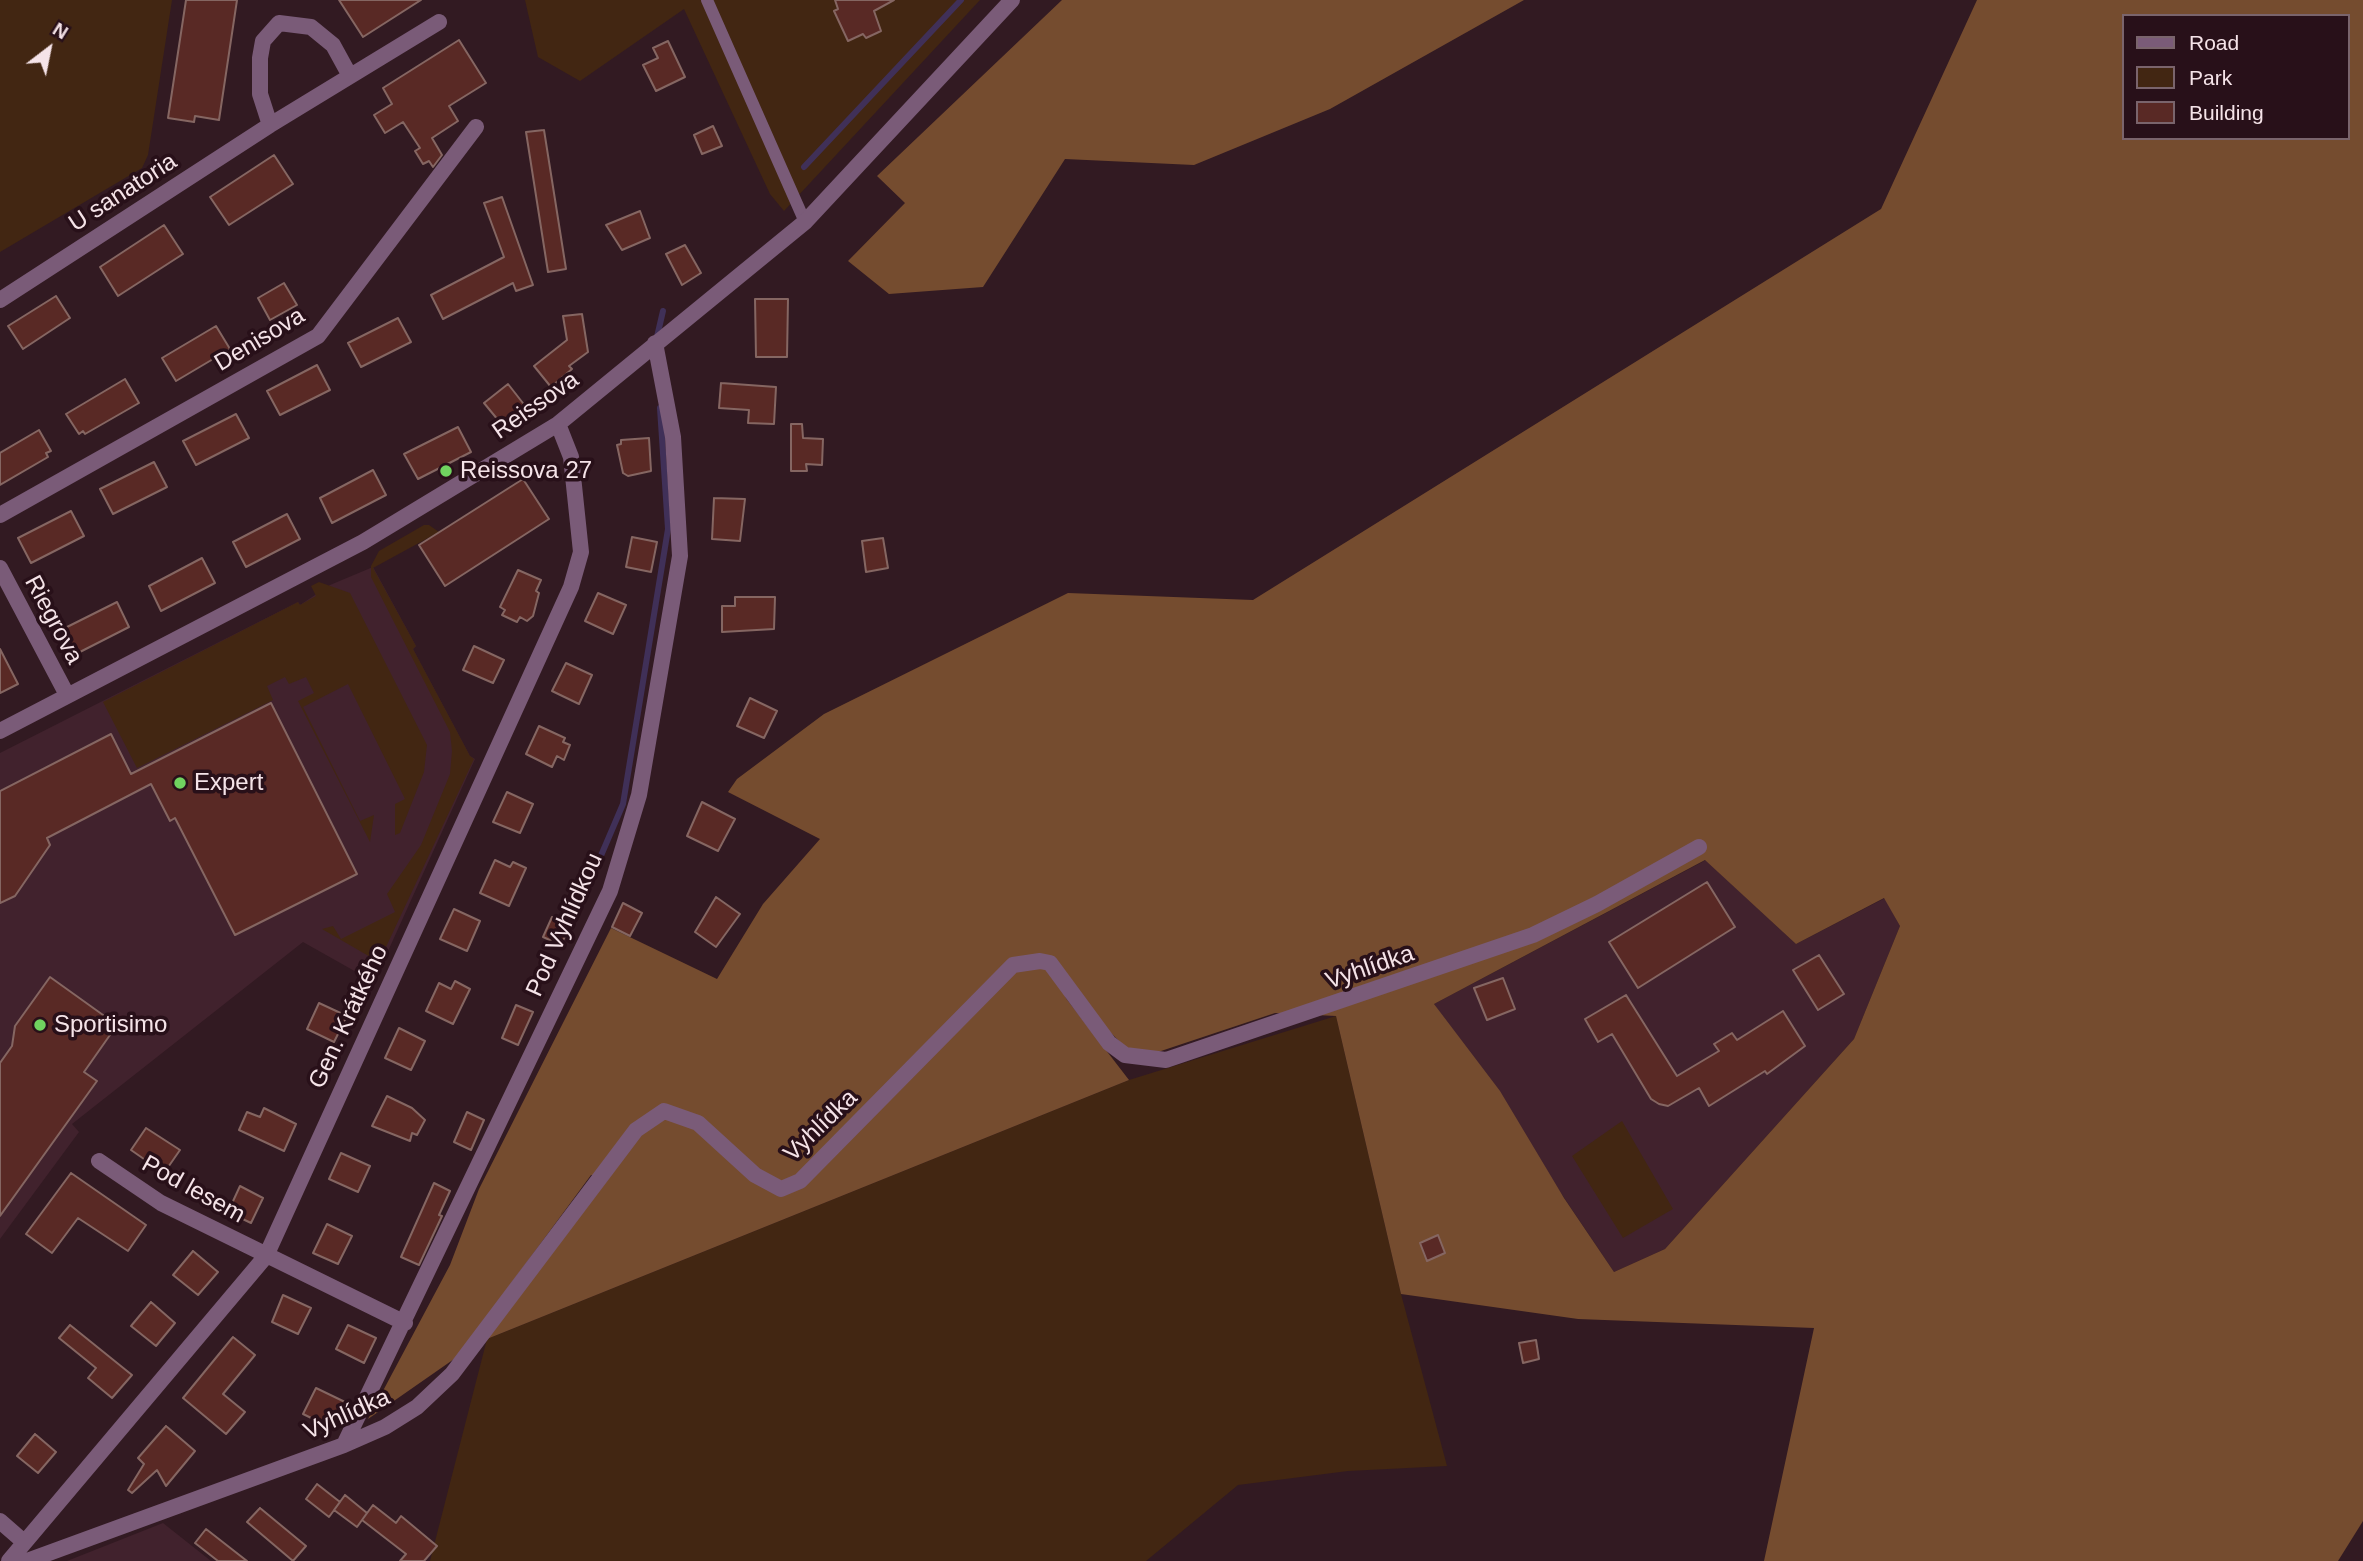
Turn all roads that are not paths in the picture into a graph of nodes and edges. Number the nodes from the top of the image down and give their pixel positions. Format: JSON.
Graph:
{"nodes":[{"id":1,"x":707,"y":0,"type":"edge"},
{"id":2,"x":1012,"y":0,"type":"edge"},
{"id":3,"x":439,"y":22,"type":"dead end"},
{"id":4,"x":350,"y":76,"type":"junction"},
{"id":5,"x":270,"y":125,"type":"junction"},
{"id":6,"x":476,"y":127,"type":"dead end"},
{"id":7,"x":805,"y":222,"type":"junction"},
{"id":8,"x":0,"y":300,"type":"edge"},
{"id":9,"x":655,"y":343,"type":"junction"},
{"id":10,"x":558,"y":424,"type":"junction"},
{"id":11,"x":0,"y":515,"type":"edge"},
{"id":12,"x":0,"y":568,"type":"edge"},
{"id":13,"x":66,"y":694,"type":"junction"},
{"id":14,"x":0,"y":730,"type":"edge"},
{"id":15,"x":1699,"y":847,"type":"dead end"},
{"id":16,"x":99,"y":1161,"type":"dead end"},
{"id":17,"x":265,"y":1256,"type":"junction"},
{"id":18,"x":405,"y":1323,"type":"junction"},
{"id":19,"x":344,"y":1445,"type":"junction"},
{"id":20,"x":0,"y":1521,"type":"edge"},
{"id":21,"x":24,"y":1542,"type":"junction"},
{"id":22,"x":9,"y":1561,"type":"edge"},
{"id":23,"x":27,"y":1561,"type":"edge"}],
"edges":[{"from":1,"to":7,"type":"street"},
{"from":2,"to":7,"type":"street","name":"Reissova"},
{"from":3,"to":4,"type":"street","name":"U sanatoria"},
{"from":4,"to":5,"type":"street","name":"U sanatoria"},
{"from":4,"to":5,"type":"street"},
{"from":5,"to":8,"type":"street","name":"U sanatoria"},
{"from":6,"to":11,"type":"street","name":"Denisova"},
{"from":7,"to":9,"type":"street","name":"Reissova"},
{"from":9,"to":10,"type":"street","name":"Reissova"},
{"from":9,"to":18,"type":"street","name":"Pod Vyhlídkou"},
{"from":10,"to":13,"type":"street","name":"Reissova"},
{"from":10,"to":17,"type":"street","name":"Gen. Krátkého"},
{"from":12,"to":13,"type":"street","name":"Riegrova"},
{"from":13,"to":14,"type":"street","name":"Reissova"},
{"from":15,"to":19,"type":"street","name":"Vyhlídka"},
{"from":16,"to":17,"type":"street","name":"Pod lesem"},
{"from":17,"to":18,"type":"street","name":"Pod lesem"},
{"from":17,"to":21,"type":"street","name":"Gen. Krátkého"},
{"from":18,"to":19,"type":"street","name":"Pod Vyhlídkou"},
{"from":19,"to":23,"type":"street","name":"Vyhlídka"},
{"from":20,"to":21,"type":"street"},
{"from":21,"to":22,"type":"street","name":"Gen. Krátkého"}]}
